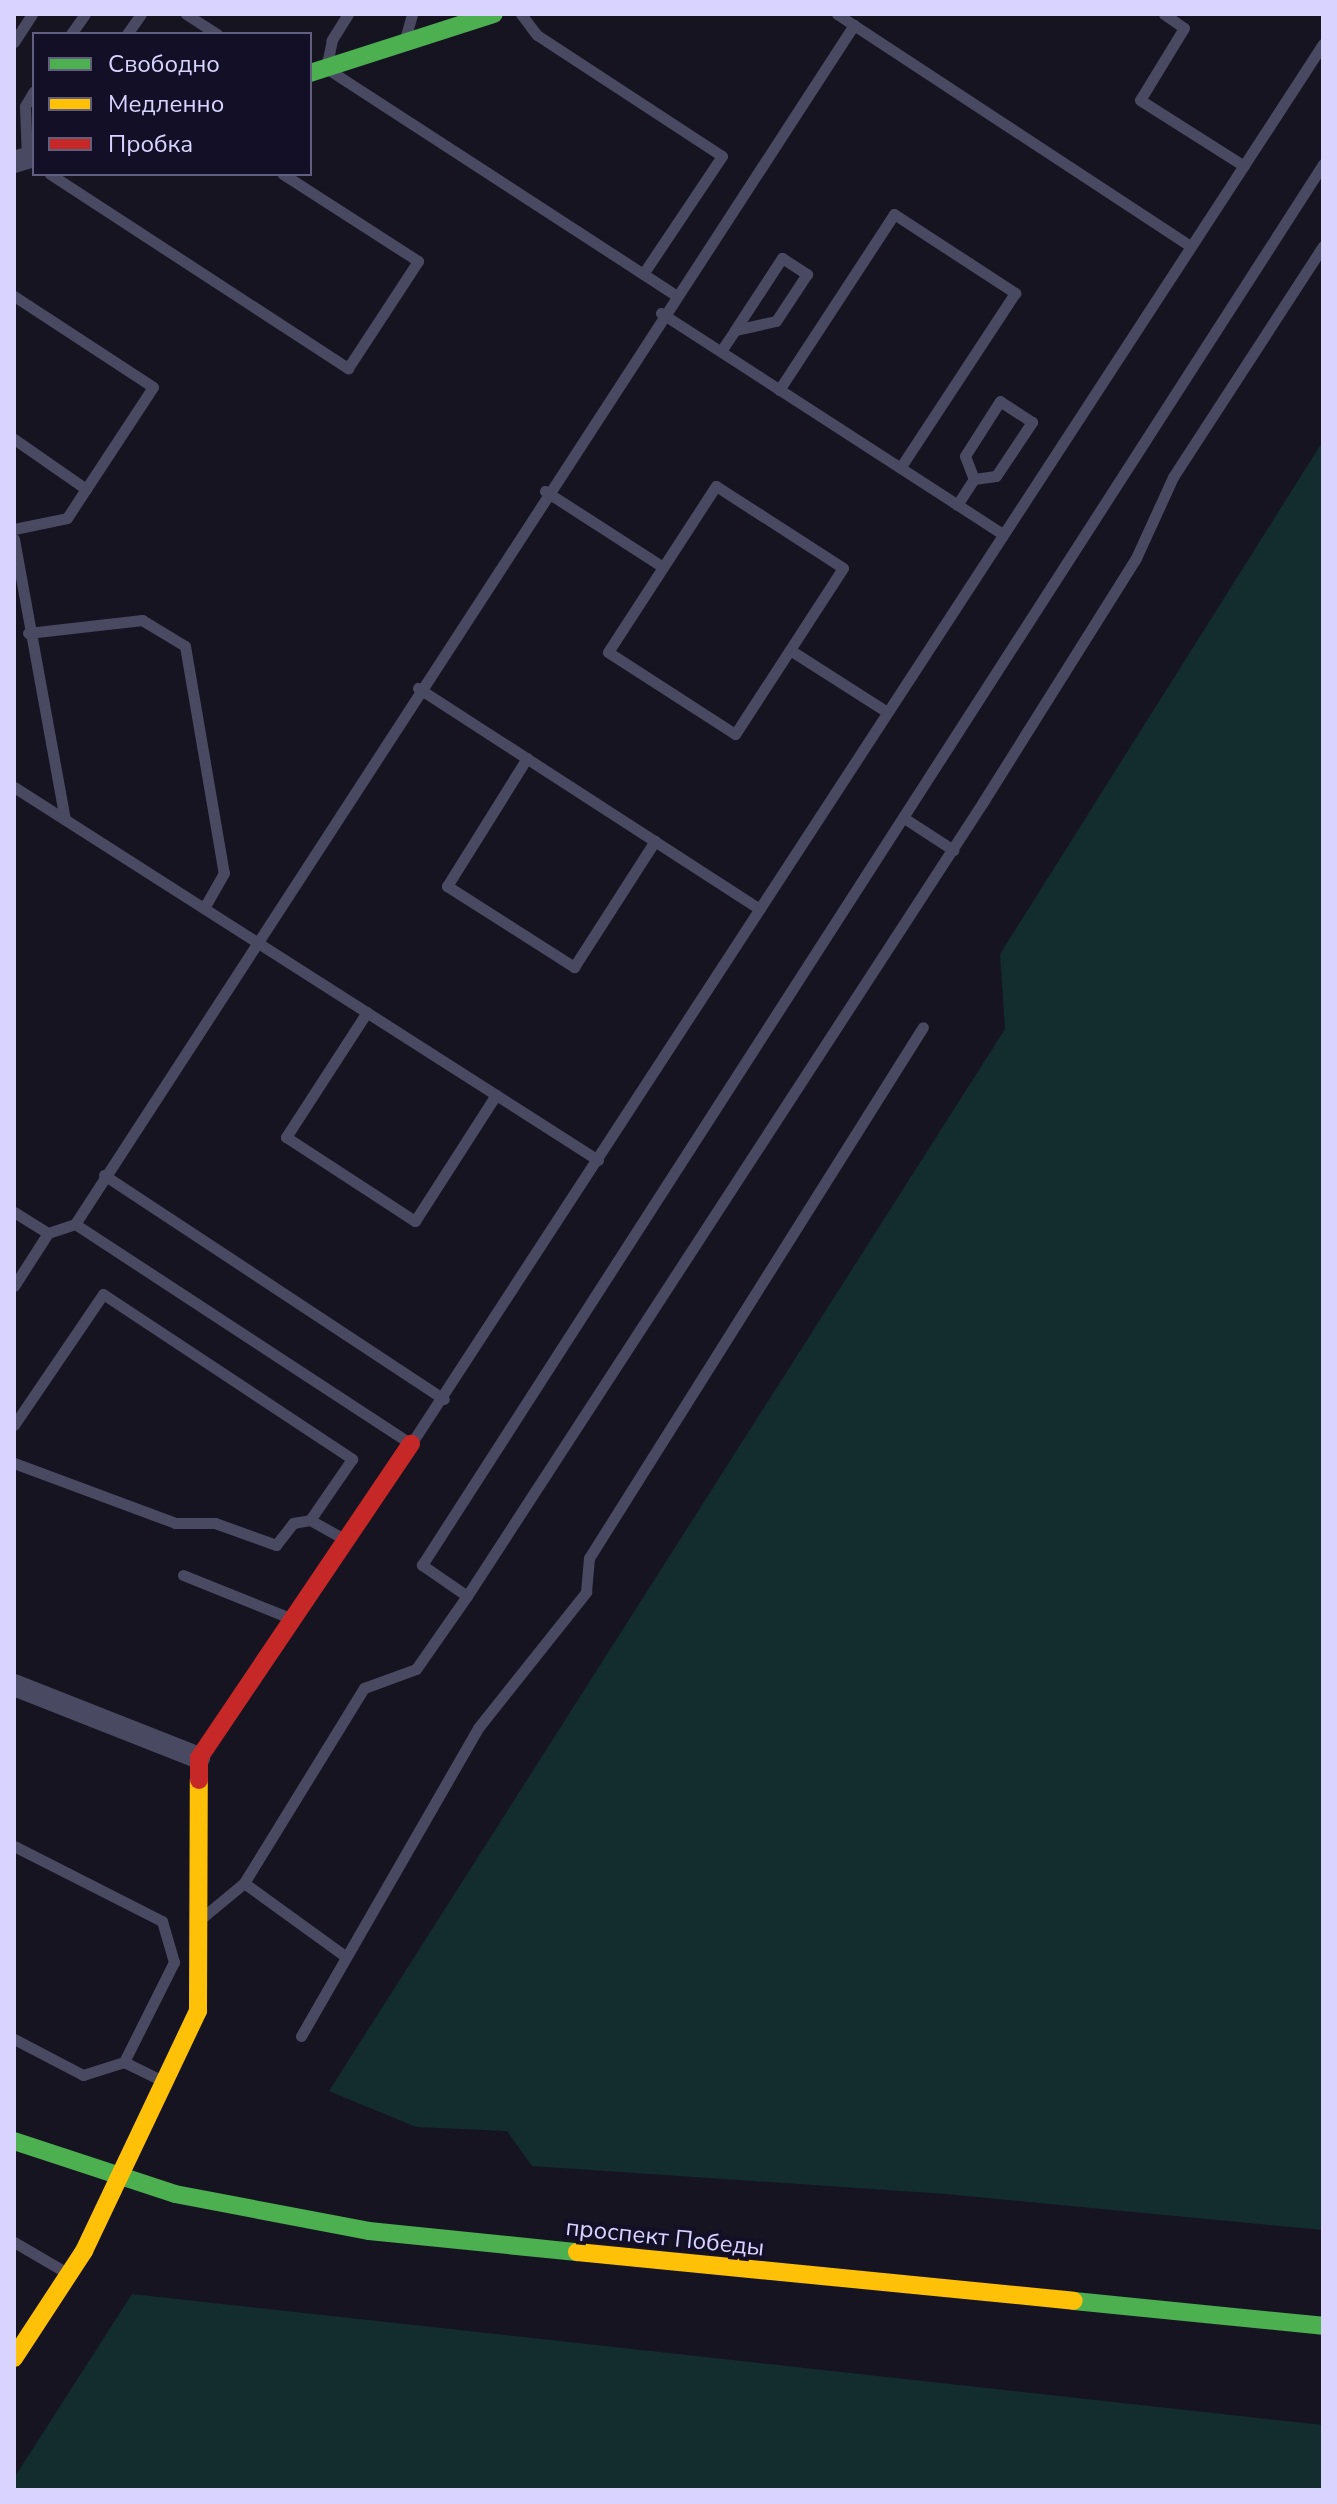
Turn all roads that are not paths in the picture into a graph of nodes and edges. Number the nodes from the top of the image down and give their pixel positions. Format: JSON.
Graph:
{"nodes":[{"id":1,"x":32,"y":14,"type":"edge"},
{"id":2,"x":85,"y":14,"type":"edge"},
{"id":3,"x":141,"y":14,"type":"edge"},
{"id":4,"x":187,"y":14,"type":"edge"},
{"id":5,"x":348,"y":14,"type":"edge"},
{"id":6,"x":412,"y":14,"type":"edge"},
{"id":7,"x":494,"y":14,"type":"edge"},
{"id":8,"x":521,"y":14,"type":"edge"},
{"id":9,"x":837,"y":14,"type":"edge"},
{"id":10,"x":1164,"y":14,"type":"edge"},
{"id":11,"x":854,"y":25,"type":"junction"},
{"id":12,"x":72,"y":32,"type":"edge"},
{"id":13,"x":128,"y":32,"type":"edge"},
{"id":14,"x":214,"y":32,"type":"edge"},
{"id":15,"x":14,"y":42,"type":"edge"},
{"id":16,"x":404,"y":43,"type":"junction"},
{"id":17,"x":1323,"y":44,"type":"edge"},
{"id":18,"x":318,"y":71,"type":"edge"},
{"id":19,"x":32,"y":94,"type":"edge"},
{"id":20,"x":27,"y":160,"type":"edge"},
{"id":21,"x":1323,"y":164,"type":"edge"},
{"id":22,"x":1244,"y":166,"type":"junction"},
{"id":23,"x":53,"y":176,"type":"edge"},
{"id":24,"x":286,"y":176,"type":"edge"},
{"id":25,"x":1189,"y":245,"type":"junction"},
{"id":26,"x":1323,"y":246,"type":"edge"},
{"id":27,"x":643,"y":274,"type":"junction"},
{"id":28,"x":674,"y":294,"type":"junction"},
{"id":29,"x":14,"y":296,"type":"edge"},
{"id":30,"x":661,"y":313,"type":"junction"},
{"id":31,"x":735,"y":330,"type":"junction"},
{"id":32,"x":721,"y":351,"type":"junction"},
{"id":33,"x":779,"y":390,"type":"junction"},
{"id":34,"x":14,"y":439,"type":"edge"},
{"id":35,"x":900,"y":468,"type":"junction"},
{"id":36,"x":974,"y":479,"type":"junction"},
{"id":37,"x":86,"y":489,"type":"junction"},
{"id":38,"x":545,"y":491,"type":"junction"},
{"id":39,"x":957,"y":505,"type":"junction"},
{"id":40,"x":14,"y":529,"type":"edge"},
{"id":41,"x":1003,"y":534,"type":"junction"},
{"id":42,"x":14,"y":539,"type":"edge"},
{"id":43,"x":663,"y":567,"type":"junction"},
{"id":44,"x":28,"y":633,"type":"junction"},
{"id":45,"x":790,"y":650,"type":"junction"},
{"id":46,"x":418,"y":688,"type":"junction"},
{"id":47,"x":887,"y":712,"type":"junction"},
{"id":48,"x":527,"y":758,"type":"junction"},
{"id":49,"x":14,"y":787,"type":"edge"},
{"id":50,"x":904,"y":818,"type":"junction"},
{"id":51,"x":65,"y":819,"type":"junction"},
{"id":52,"x":655,"y":841,"type":"junction"},
{"id":53,"x":953,"y":850,"type":"junction"},
{"id":54,"x":204,"y":908,"type":"junction"},
{"id":55,"x":760,"y":909,"type":"junction"},
{"id":56,"x":254,"y":941,"type":"junction"},
{"id":57,"x":367,"y":1012,"type":"junction"},
{"id":58,"x":923,"y":1027,"type":"dead end"},
{"id":59,"x":496,"y":1095,"type":"junction"},
{"id":60,"x":598,"y":1160,"type":"junction"},
{"id":61,"x":104,"y":1175,"type":"junction"},
{"id":62,"x":14,"y":1212,"type":"edge"},
{"id":63,"x":75,"y":1224,"type":"junction"},
{"id":64,"x":48,"y":1233,"type":"junction"},
{"id":65,"x":14,"y":1286,"type":"edge"},
{"id":66,"x":444,"y":1399,"type":"junction"},
{"id":67,"x":14,"y":1425,"type":"edge"},
{"id":68,"x":411,"y":1444,"type":"junction"},
{"id":69,"x":14,"y":1463,"type":"edge"},
{"id":70,"x":310,"y":1520,"type":"junction"},
{"id":71,"x":347,"y":1540,"type":"junction"},
{"id":72,"x":183,"y":1575,"type":"dead end"},
{"id":73,"x":467,"y":1596,"type":"junction"},
{"id":74,"x":294,"y":1620,"type":"junction"},
{"id":75,"x":14,"y":1685,"type":"edge"},
{"id":76,"x":199,"y":1758,"type":"junction"},
{"id":77,"x":14,"y":1846,"type":"edge"},
{"id":78,"x":244,"y":1883,"type":"junction"},
{"id":79,"x":196,"y":1922,"type":"junction"},
{"id":80,"x":345,"y":1956,"type":"junction"},
{"id":81,"x":301,"y":2036,"type":"dead end"},
{"id":82,"x":14,"y":2039,"type":"edge"},
{"id":83,"x":124,"y":2062,"type":"junction"},
{"id":84,"x":165,"y":2082,"type":"junction"},
{"id":85,"x":14,"y":2141,"type":"edge"},
{"id":86,"x":121,"y":2181,"type":"junction"},
{"id":87,"x":14,"y":2242,"type":"edge"},
{"id":88,"x":67,"y":2273,"type":"junction"},
{"id":89,"x":1323,"y":2326,"type":"edge"},
{"id":90,"x":14,"y":2358,"type":"edge"}],
"edges":[{"from":1,"to":15,"type":"lane"},
{"from":2,"to":12,"type":"lane"},
{"from":3,"to":13,"type":"lane"},
{"from":4,"to":14,"type":"lane"},
{"from":5,"to":18,"type":"lane"},
{"from":6,"to":16,"type":"lane"},
{"from":7,"to":16,"type":"main road"},
{"from":8,"to":27,"type":"lane"},
{"from":9,"to":11,"type":"lane"},
{"from":10,"to":22,"type":"lane"},
{"from":11,"to":25,"type":"lane"},
{"from":11,"to":28,"type":"lane"},
{"from":16,"to":18,"type":"main road"},
{"from":17,"to":22,"type":"lane"},
{"from":18,"to":27,"type":"lane"},
{"from":19,"to":20,"type":"lane"},
{"from":21,"to":50,"type":"lane"},
{"from":22,"to":25,"type":"lane"},
{"from":23,"to":24,"type":"lane"},
{"from":25,"to":41,"type":"lane"},
{"from":26,"to":53,"type":"lane"},
{"from":27,"to":28,"type":"lane"},
{"from":28,"to":30,"type":"lane"},
{"from":29,"to":37,"type":"lane"},
{"from":30,"to":32,"type":"lane"},
{"from":30,"to":38,"type":"lane"},
{"from":31,"to":31,"type":"lane"},
{"from":31,"to":32,"type":"lane"},
{"from":32,"to":33,"type":"lane"},
{"from":33,"to":35,"type":"lane"},
{"from":33,"to":35,"type":"lane"},
{"from":34,"to":37,"type":"lane"},
{"from":35,"to":39,"type":"lane"},
{"from":36,"to":36,"type":"lane"},
{"from":36,"to":39,"type":"lane"},
{"from":37,"to":40,"type":"lane"},
{"from":38,"to":43,"type":"lane"},
{"from":38,"to":46,"type":"lane"},
{"from":39,"to":41,"type":"lane"},
{"from":41,"to":47,"type":"lane"},
{"from":42,"to":44,"type":"lane"},
{"from":43,"to":45,"type":"lane"},
{"from":43,"to":45,"type":"lane"},
{"from":44,"to":51,"type":"lane"},
{"from":44,"to":54,"type":"lane"},
{"from":45,"to":47,"type":"lane"},
{"from":46,"to":48,"type":"lane"},
{"from":46,"to":56,"type":"lane"},
{"from":47,"to":55,"type":"lane"},
{"from":48,"to":52,"type":"lane"},
{"from":48,"to":52,"type":"lane"},
{"from":49,"to":51,"type":"lane"},
{"from":50,"to":53,"type":"lane"},
{"from":50,"to":73,"type":"lane"},
{"from":51,"to":54,"type":"lane"},
{"from":52,"to":55,"type":"lane"},
{"from":53,"to":73,"type":"lane"},
{"from":54,"to":56,"type":"lane"},
{"from":55,"to":60,"type":"lane"},
{"from":56,"to":57,"type":"lane"},
{"from":56,"to":61,"type":"lane"},
{"from":57,"to":59,"type":"lane"},
{"from":57,"to":59,"type":"lane"},
{"from":58,"to":80,"type":"lane"},
{"from":59,"to":60,"type":"lane"},
{"from":60,"to":66,"type":"lane"},
{"from":61,"to":63,"type":"lane"},
{"from":61,"to":66,"type":"lane"},
{"from":62,"to":64,"type":"lane"},
{"from":63,"to":64,"type":"lane"},
{"from":63,"to":68,"type":"lane"},
{"from":64,"to":65,"type":"lane"},
{"from":66,"to":68,"type":"lane"},
{"from":67,"to":70,"type":"lane"},
{"from":68,"to":71,"type":"main road"},
{"from":69,"to":70,"type":"lane"},
{"from":70,"to":71,"type":"lane"},
{"from":71,"to":74,"type":"main road"},
{"from":72,"to":74,"type":"lane"},
{"from":73,"to":78,"type":"lane"},
{"from":74,"to":76,"type":"main road"},
{"from":75,"to":76,"type":"street"},
{"from":76,"to":79,"type":"main road"},
{"from":77,"to":83,"type":"lane"},
{"from":78,"to":79,"type":"lane"},
{"from":78,"to":80,"type":"lane"},
{"from":79,"to":84,"type":"main road"},
{"from":80,"to":81,"type":"lane"},
{"from":82,"to":83,"type":"lane"},
{"from":83,"to":84,"type":"lane"},
{"from":84,"to":86,"type":"main road"},
{"from":85,"to":86,"type":"main road","name":"проспект Победы"},
{"from":86,"to":88,"type":"main road"},
{"from":86,"to":89,"type":"main road","name":"проспект Победы"},
{"from":87,"to":88,"type":"lane"},
{"from":88,"to":90,"type":"main road"}]}
